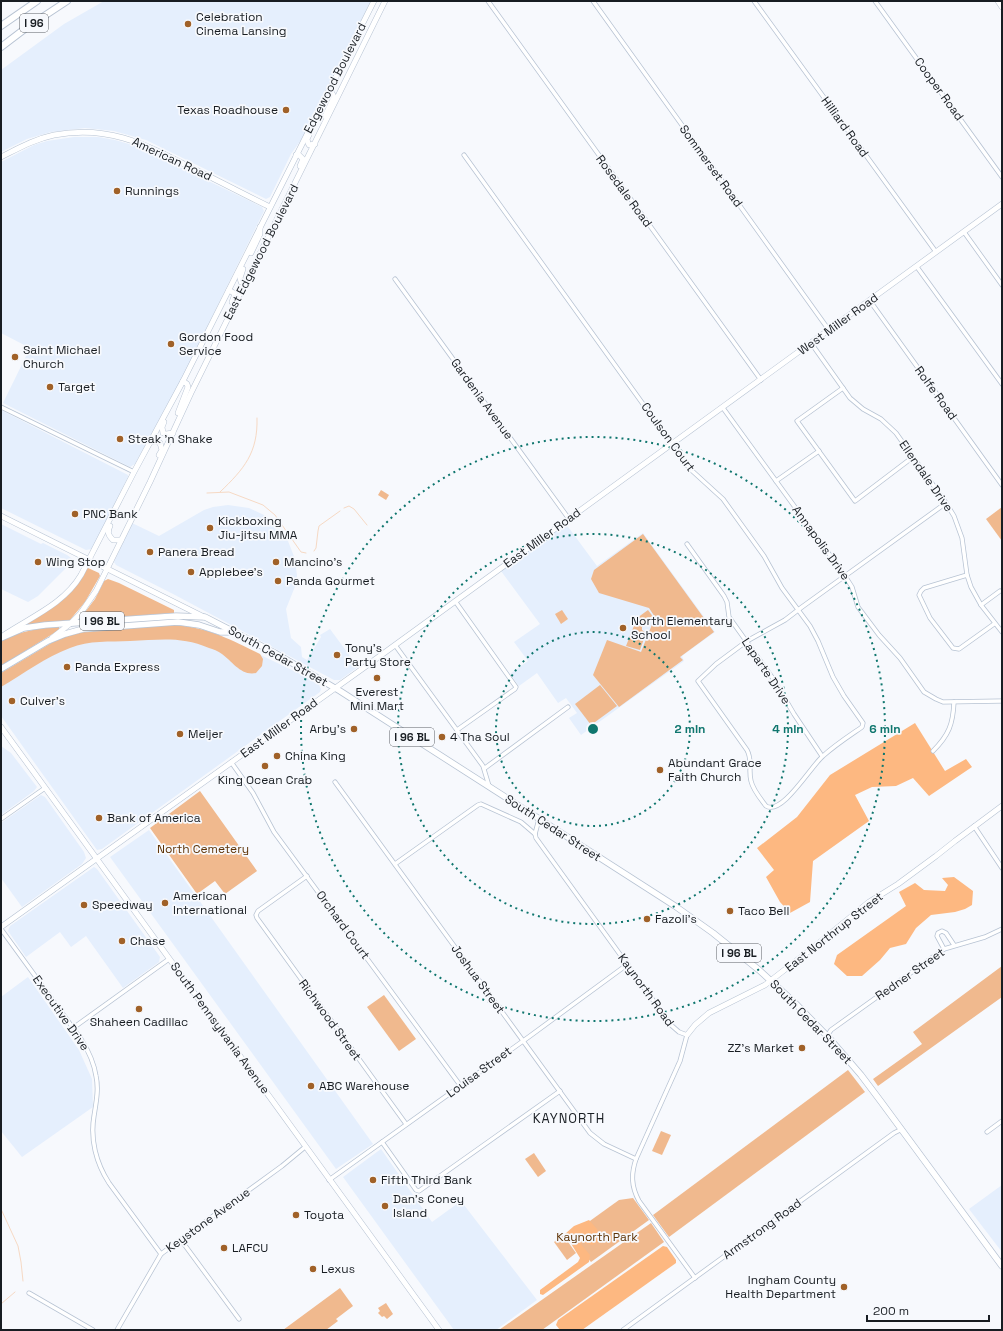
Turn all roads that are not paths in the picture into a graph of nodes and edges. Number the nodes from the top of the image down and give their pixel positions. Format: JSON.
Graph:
{"nodes":[{"id":1,"x":37,"y":1,"type":"edge"},
{"id":2,"x":68,"y":1,"type":"edge"},
{"id":3,"x":374,"y":1,"type":"edge"},
{"id":4,"x":382,"y":1,"type":"edge"},
{"id":5,"x":385,"y":1,"type":"edge"},
{"id":6,"x":488,"y":1,"type":"edge"},
{"id":7,"x":593,"y":1,"type":"edge"},
{"id":8,"x":754,"y":1,"type":"edge"},
{"id":9,"x":875,"y":1,"type":"edge"},
{"id":10,"x":998,"y":1,"type":"edge"},
{"id":11,"x":1002,"y":7,"type":"edge"},
{"id":12,"x":376,"y":20,"type":"junction"},
{"id":13,"x":1,"y":26,"type":"edge"},
{"id":14,"x":1,"y":47,"type":"edge"},
{"id":15,"x":330,"y":90,"type":"junction"},
{"id":16,"x":317,"y":114,"type":"junction"},
{"id":17,"x":325,"y":123,"type":"junction"},
{"id":18,"x":315,"y":144,"type":"junction"},
{"id":19,"x":296,"y":155,"type":"junction"},
{"id":20,"x":464,"y":155,"type":"dead end"},
{"id":21,"x":1,"y":157,"type":"edge"},
{"id":22,"x":1002,"y":177,"type":"edge"},
{"id":23,"x":285,"y":204,"type":"junction"},
{"id":24,"x":1002,"y":204,"type":"edge"},
{"id":25,"x":270,"y":207,"type":"junction"},
{"id":26,"x":260,"y":226,"type":"junction"},
{"id":27,"x":964,"y":232,"type":"junction"},
{"id":28,"x":936,"y":252,"type":"junction"},
{"id":29,"x":917,"y":267,"type":"junction"},
{"id":30,"x":395,"y":279,"type":"dead end"},
{"id":31,"x":246,"y":282,"type":"junction"},
{"id":32,"x":1002,"y":285,"type":"edge"},
{"id":33,"x":229,"y":290,"type":"junction"},
{"id":34,"x":870,"y":301,"type":"junction"},
{"id":35,"x":830,"y":330,"type":"junction"},
{"id":36,"x":221,"y":331,"type":"junction"},
{"id":37,"x":811,"y":344,"type":"junction"},
{"id":38,"x":183,"y":380,"type":"junction"},
{"id":39,"x":761,"y":380,"type":"junction"},
{"id":40,"x":1002,"y":384,"type":"edge"},
{"id":41,"x":842,"y":388,"type":"junction"},
{"id":42,"x":179,"y":389,"type":"junction"},
{"id":43,"x":1,"y":407,"type":"edge"},
{"id":44,"x":723,"y":408,"type":"junction"},
{"id":45,"x":178,"y":422,"type":"junction"},
{"id":46,"x":173,"y":433,"type":"junction"},
{"id":47,"x":150,"y":442,"type":"junction"},
{"id":48,"x":673,"y":443,"type":"junction"},
{"id":49,"x":819,"y":451,"type":"junction"},
{"id":50,"x":913,"y":456,"type":"junction"},
{"id":51,"x":134,"y":472,"type":"junction"},
{"id":52,"x":776,"y":481,"type":"junction"},
{"id":53,"x":1002,"y":485,"type":"edge"},
{"id":54,"x":126,"y":486,"type":"junction"},
{"id":55,"x":142,"y":497,"type":"junction"},
{"id":56,"x":946,"y":503,"type":"junction"},
{"id":57,"x":1,"y":516,"type":"edge"},
{"id":58,"x":569,"y":519,"type":"junction"},
{"id":59,"x":121,"y":540,"type":"junction"},
{"id":60,"x":687,"y":544,"type":"dead end"},
{"id":61,"x":89,"y":560,"type":"junction"},
{"id":62,"x":107,"y":569,"type":"junction"},
{"id":63,"x":967,"y":575,"type":"junction"},
{"id":64,"x":845,"y":576,"type":"junction"},
{"id":65,"x":1000,"y":591,"type":"dead end"},
{"id":66,"x":455,"y":601,"type":"junction"},
{"id":67,"x":981,"y":605,"type":"junction"},
{"id":68,"x":798,"y":610,"type":"junction"},
{"id":69,"x":204,"y":617,"type":"junction"},
{"id":70,"x":71,"y":623,"type":"junction"},
{"id":71,"x":994,"y":624,"type":"junction"},
{"id":72,"x":234,"y":632,"type":"junction"},
{"id":73,"x":1002,"y":632,"type":"edge"},
{"id":74,"x":1,"y":637,"type":"edge"},
{"id":75,"x":48,"y":641,"type":"junction"},
{"id":76,"x":747,"y":641,"type":"junction"},
{"id":77,"x":395,"y":645,"type":"junction"},
{"id":78,"x":1,"y":669,"type":"edge"},
{"id":79,"x":335,"y":688,"type":"junction"},
{"id":80,"x":1002,"y":701,"type":"edge"},
{"id":81,"x":954,"y":702,"type":"junction"},
{"id":82,"x":568,"y":707,"type":"dead end"},
{"id":83,"x":1,"y":727,"type":"edge"},
{"id":84,"x":457,"y":730,"type":"junction"},
{"id":85,"x":933,"y":751,"type":"dead end"},
{"id":86,"x":822,"y":756,"type":"junction"},
{"id":87,"x":231,"y":762,"type":"junction"},
{"id":88,"x":484,"y":768,"type":"junction"},
{"id":89,"x":335,"y":782,"type":"dead end"},
{"id":90,"x":490,"y":787,"type":"junction"},
{"id":91,"x":45,"y":788,"type":"junction"},
{"id":92,"x":1000,"y":807,"type":"edge"},
{"id":93,"x":1,"y":819,"type":"edge"},
{"id":94,"x":539,"y":819,"type":"junction"},
{"id":95,"x":974,"y":826,"type":"junction"},
{"id":96,"x":534,"y":834,"type":"junction"},
{"id":97,"x":96,"y":859,"type":"junction"},
{"id":98,"x":395,"y":864,"type":"junction"},
{"id":99,"x":1002,"y":868,"type":"edge"},
{"id":100,"x":306,"y":876,"type":"junction"},
{"id":101,"x":1,"y":928,"type":"edge"},
{"id":102,"x":1002,"y":929,"type":"edge"},
{"id":103,"x":954,"y":945,"type":"junction"},
{"id":104,"x":944,"y":949,"type":"junction"},
{"id":105,"x":169,"y":959,"type":"junction"},
{"id":106,"x":628,"y":964,"type":"junction"},
{"id":107,"x":771,"y":981,"type":"junction"},
{"id":108,"x":73,"y":1028,"type":"junction"},
{"id":109,"x":687,"y":1035,"type":"junction"},
{"id":110,"x":827,"y":1036,"type":"junction"},
{"id":111,"x":523,"y":1040,"type":"junction"},
{"id":112,"x":460,"y":1085,"type":"junction"},
{"id":113,"x":560,"y":1091,"type":"junction"},
{"id":114,"x":1002,"y":1121,"type":"edge"},
{"id":115,"x":406,"y":1124,"type":"junction"},
{"id":116,"x":902,"y":1129,"type":"junction"},
{"id":117,"x":987,"y":1132,"type":"dead end"},
{"id":118,"x":382,"y":1142,"type":"junction"},
{"id":119,"x":305,"y":1147,"type":"junction"},
{"id":120,"x":636,"y":1159,"type":"junction"},
{"id":121,"x":329,"y":1180,"type":"junction"},
{"id":122,"x":181,"y":1240,"type":"junction"},
{"id":123,"x":161,"y":1254,"type":"junction"},
{"id":124,"x":1002,"y":1266,"type":"edge"},
{"id":125,"x":695,"y":1278,"type":"junction"},
{"id":126,"x":29,"y":1293,"type":"dead end"},
{"id":127,"x":239,"y":1319,"type":"dead end"},
{"id":128,"x":93,"y":1330,"type":"edge"},
{"id":129,"x":117,"y":1330,"type":"edge"},
{"id":130,"x":439,"y":1330,"type":"edge"},
{"id":131,"x":623,"y":1330,"type":"edge"}],
"edges":[{"from":1,"to":13,"type":"highway","number":"I 96"},
{"from":2,"to":14,"type":"highway","number":"I 96"},
{"from":3,"to":15,"type":"street","name":"Edgewood Boulevard"},
{"from":4,"to":12,"type":"street"},
{"from":5,"to":12,"type":"street","name":"East Edgewood Boulevard"},
{"from":6,"to":39,"type":"street","name":"Rosedale Road"},
{"from":7,"to":35,"type":"street","name":"Sommerset Road"},
{"from":8,"to":28,"type":"street","name":"Hilliard Road"},
{"from":9,"to":22,"type":"street","name":"Cooper Road"},
{"from":10,"to":11,"type":"street"},
{"from":12,"to":17,"type":"street","name":"East Edgewood Boulevard"},
{"from":15,"to":16,"type":"street","name":"Edgewood Boulevard"},
{"from":15,"to":17,"type":"street"},
{"from":16,"to":18,"type":"street"},
{"from":16,"to":19,"type":"street","name":"Edgewood Boulevard"},
{"from":17,"to":18,"type":"street","name":"East Edgewood Boulevard"},
{"from":18,"to":23,"type":"street","name":"East Edgewood Boulevard"},
{"from":19,"to":23,"type":"street"},
{"from":19,"to":25,"type":"street","name":"East Edgewood Boulevard"},
{"from":20,"to":48,"type":"street","name":"Coulson Court"},
{"from":21,"to":25,"type":"street","name":"American Road"},
{"from":23,"to":31,"type":"street","name":"East Edgewood Boulevard"},
{"from":24,"to":27,"type":"street","name":"West Miller Road"},
{"from":25,"to":26,"type":"street","name":"East Edgewood Boulevard"},
{"from":26,"to":31,"type":"street"},
{"from":26,"to":33,"type":"street","name":"East Edgewood Boulevard"},
{"from":27,"to":28,"type":"street","name":"West Miller Road"},
{"from":27,"to":32,"type":"street"},
{"from":28,"to":29,"type":"street","name":"West Miller Road"},
{"from":29,"to":34,"type":"street","name":"West Miller Road"},
{"from":29,"to":40,"type":"street"},
{"from":30,"to":58,"type":"street","name":"Gardenia Avenue"},
{"from":31,"to":36,"type":"street","name":"East Edgewood Boulevard"},
{"from":33,"to":36,"type":"street"},
{"from":33,"to":38,"type":"street","name":"East Edgewood Boulevard"},
{"from":34,"to":35,"type":"street","name":"West Miller Road"},
{"from":34,"to":53,"type":"street","name":"Rolfe Road"},
{"from":35,"to":37,"type":"street","name":"West Miller Road"},
{"from":36,"to":45,"type":"street","name":"East Edgewood Boulevard"},
{"from":37,"to":39,"type":"street","name":"West Miller Road"},
{"from":37,"to":41,"type":"street","name":"Ellendale Drive"},
{"from":38,"to":42,"type":"street","name":"East Edgewood Boulevard"},
{"from":38,"to":45,"type":"street"},
{"from":39,"to":44,"type":"street","name":"West Miller Road"},
{"from":41,"to":49,"type":"street"},
{"from":41,"to":50,"type":"street","name":"Ellendale Drive"},
{"from":42,"to":46,"type":"street"},
{"from":42,"to":47,"type":"street","name":"East Edgewood Boulevard"},
{"from":43,"to":51,"type":"street"},
{"from":44,"to":48,"type":"street","name":"West Miller Road"},
{"from":44,"to":52,"type":"street","name":"Annapolis Drive"},
{"from":45,"to":46,"type":"street","name":"East Edgewood Boulevard"},
{"from":46,"to":55,"type":"street","name":"East Edgewood Boulevard"},
{"from":47,"to":51,"type":"street","name":"East Edgewood Boulevard"},
{"from":47,"to":55,"type":"street"},
{"from":48,"to":58,"type":"street","name":"East Miller Road"},
{"from":48,"to":68,"type":"street","name":"Coulson Court"},
{"from":49,"to":50,"type":"street"},
{"from":49,"to":52,"type":"street"},
{"from":50,"to":56,"type":"street","name":"Ellendale Drive"},
{"from":51,"to":54,"type":"street","name":"East Edgewood Boulevard"},
{"from":52,"to":64,"type":"street","name":"Annapolis Drive"},
{"from":54,"to":59,"type":"street"},
{"from":54,"to":61,"type":"street","name":"East Edgewood Boulevard"},
{"from":55,"to":59,"type":"street","name":"East Edgewood Boulevard"},
{"from":56,"to":63,"type":"street","name":"Ellendale Drive"},
{"from":56,"to":64,"type":"street"},
{"from":57,"to":61,"type":"street","name":"South Cedar Street"},
{"from":58,"to":66,"type":"street","name":"East Miller Road"},
{"from":59,"to":62,"type":"street","name":"East Edgewood Boulevard"},
{"from":60,"to":76,"type":"street","name":"Laparte Drive"},
{"from":61,"to":62,"type":"street","name":"South Cedar Street"},
{"from":61,"to":74,"type":"street","name":"East Edgewood Boulevard"},
{"from":62,"to":69,"type":"street","name":"South Cedar Street"},
{"from":62,"to":70,"type":"street","name":"East Edgewood Boulevard"},
{"from":63,"to":67,"type":"street","name":"Ellendale Drive"},
{"from":63,"to":71,"type":"street"},
{"from":64,"to":68,"type":"street"},
{"from":64,"to":81,"type":"street","name":"Annapolis Drive"},
{"from":65,"to":67,"type":"street"},
{"from":66,"to":77,"type":"street","name":"East Miller Road"},
{"from":66,"to":84,"type":"street"},
{"from":67,"to":71,"type":"street","name":"Ellendale Drive"},
{"from":68,"to":76,"type":"street"},
{"from":68,"to":86,"type":"street","name":"Coulson Court"},
{"from":69,"to":70,"type":"main road","number":"I 96 BL"},
{"from":69,"to":72,"type":"main road","name":"South Cedar Street","number":"I 96 BL"},
{"from":70,"to":74,"type":"main road","number":"I 96 BL"},
{"from":70,"to":75,"type":"street","name":"East Edgewood Boulevard"},
{"from":71,"to":73,"type":"street","name":"Ellendale Drive"},
{"from":72,"to":75,"type":"main road","number":"I 96 BL"},
{"from":72,"to":79,"type":"main road","name":"South Cedar Street","number":"I 96 BL"},
{"from":75,"to":78,"type":"main road","number":"I 96 BL"},
{"from":76,"to":86,"type":"street","name":"Laparte Drive"},
{"from":76,"to":86,"type":"street"},
{"from":77,"to":79,"type":"street","name":"East Miller Road"},
{"from":77,"to":84,"type":"street"},
{"from":79,"to":87,"type":"street","name":"East Miller Road"},
{"from":79,"to":90,"type":"main road","name":"South Cedar Street","number":"I 96 BL"},
{"from":80,"to":81,"type":"street","name":"Annapolis Drive"},
{"from":81,"to":85,"type":"street"},
{"from":82,"to":88,"type":"street"},
{"from":83,"to":91,"type":"street","name":"South Pennsylvania Avenue"},
{"from":84,"to":88,"type":"street"},
{"from":87,"to":97,"type":"street","name":"East Miller Road"},
{"from":87,"to":100,"type":"street","name":"Orchard Court"},
{"from":88,"to":90,"type":"street"},
{"from":89,"to":98,"type":"street","name":"Joshua Street"},
{"from":90,"to":94,"type":"main road","name":"South Cedar Street","number":"I 96 BL"},
{"from":91,"to":93,"type":"street"},
{"from":91,"to":97,"type":"street","name":"South Pennsylvania Avenue"},
{"from":92,"to":95,"type":"street","name":"East Northrup Street"},
{"from":94,"to":96,"type":"street"},
{"from":94,"to":107,"type":"main road","name":"South Cedar Street","number":"I 96 BL"},
{"from":95,"to":99,"type":"street"},
{"from":95,"to":107,"type":"street","name":"East Northrup Street"},
{"from":96,"to":98,"type":"street","name":"Kaynorth Road"},
{"from":96,"to":106,"type":"street","name":"Kaynorth Road"},
{"from":97,"to":101,"type":"street","name":"East Miller Road"},
{"from":97,"to":105,"type":"street","name":"South Pennsylvania Avenue"},
{"from":98,"to":111,"type":"street","name":"Joshua Street"},
{"from":100,"to":112,"type":"street","name":"Orchard Court"},
{"from":100,"to":115,"type":"street","name":"Richwood Street"},
{"from":101,"to":108,"type":"street","name":"Executive Drive"},
{"from":102,"to":103,"type":"street","name":"Redner Street"},
{"from":103,"to":104,"type":"street","name":"Redner Street"},
{"from":103,"to":104,"type":"street"},
{"from":104,"to":110,"type":"street","name":"Redner Street"},
{"from":105,"to":108,"type":"street"},
{"from":105,"to":119,"type":"street","name":"South Pennsylvania Avenue"},
{"from":106,"to":109,"type":"street","name":"Kaynorth Road"},
{"from":106,"to":111,"type":"street","name":"Louisa Street"},
{"from":107,"to":109,"type":"street","name":"East Northrup Street"},
{"from":107,"to":110,"type":"main road","name":"South Cedar Street","number":"I 96 BL"},
{"from":108,"to":123,"type":"street","name":"Executive Drive"},
{"from":109,"to":120,"type":"street","name":"Kaynorth Road"},
{"from":110,"to":116,"type":"main road","name":"South Cedar Street","number":"I 96 BL"},
{"from":111,"to":112,"type":"street","name":"Louisa Street"},
{"from":111,"to":113,"type":"street","name":"Joshua Street"},
{"from":112,"to":115,"type":"street","name":"Louisa Street"},
{"from":113,"to":118,"type":"street"},
{"from":113,"to":120,"type":"street","name":"Joshua Street"},
{"from":114,"to":117,"type":"street"},
{"from":115,"to":118,"type":"street","name":"Louisa Street"},
{"from":116,"to":124,"type":"main road","name":"South Cedar Street","number":"I 96 BL"},
{"from":116,"to":125,"type":"street","name":"Armstrong Road"},
{"from":118,"to":121,"type":"street","name":"Louisa Street"},
{"from":119,"to":121,"type":"street","name":"South Pennsylvania Avenue"},
{"from":119,"to":122,"type":"street","name":"Keystone Avenue"},
{"from":120,"to":125,"type":"street","name":"Kaynorth Road"},
{"from":121,"to":130,"type":"street","name":"South Pennsylvania Avenue"},
{"from":122,"to":123,"type":"street","name":"Keystone Avenue"},
{"from":122,"to":127,"type":"street"},
{"from":123,"to":129,"type":"street","name":"Keystone Avenue"},
{"from":125,"to":131,"type":"street","name":"Armstrong Road"},
{"from":126,"to":128,"type":"street"}]}
